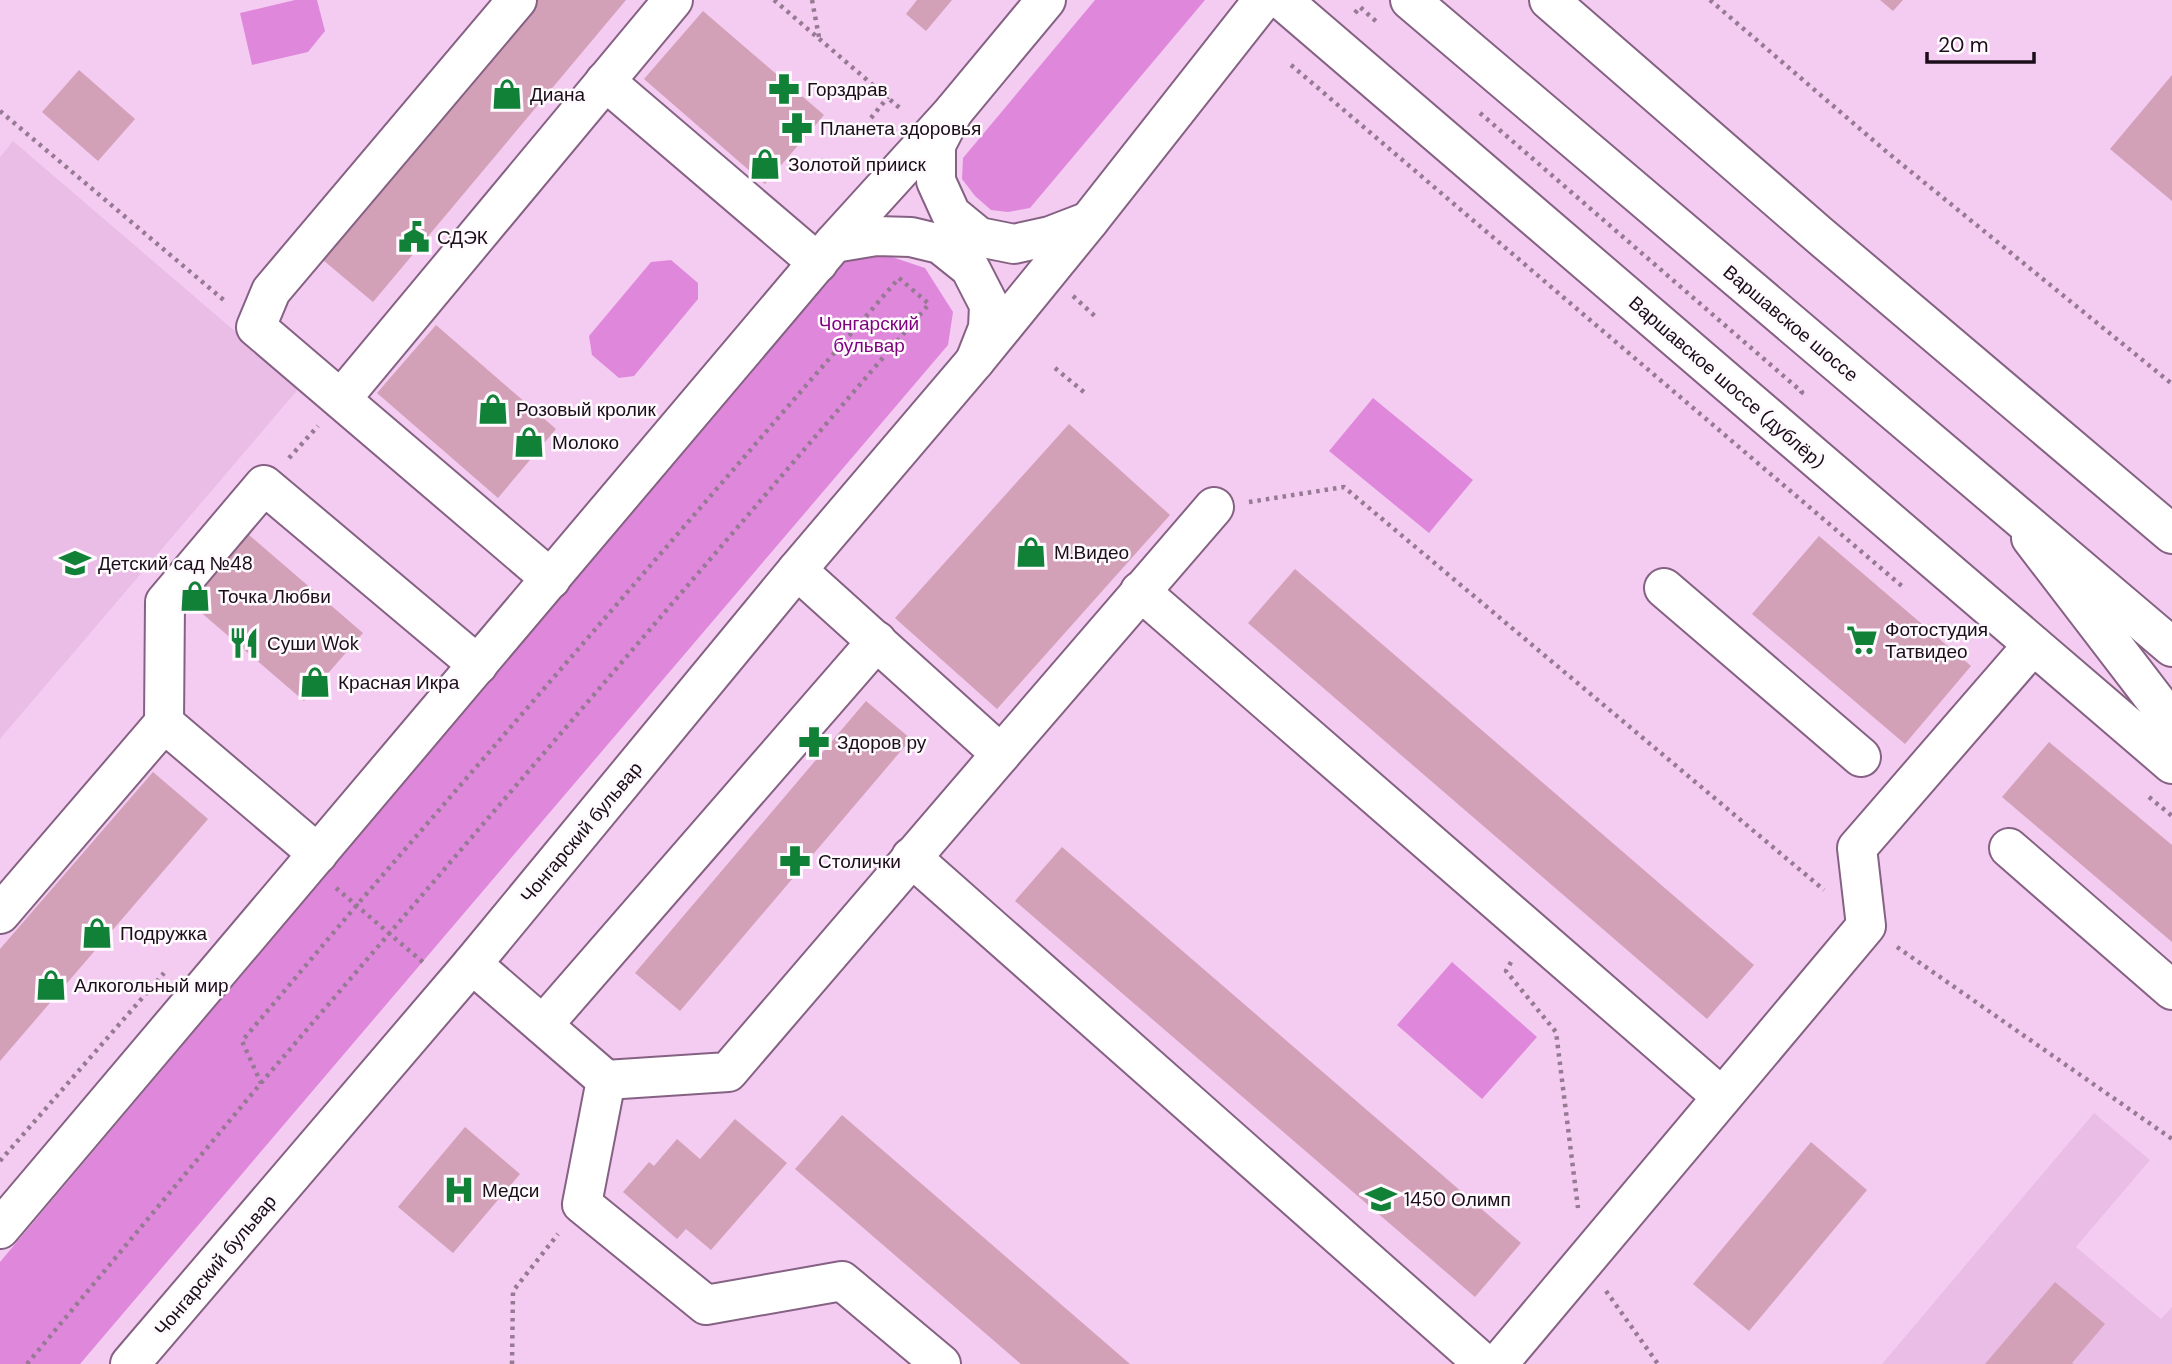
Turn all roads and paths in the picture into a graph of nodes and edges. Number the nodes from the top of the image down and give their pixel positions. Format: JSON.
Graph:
{"nodes":[{"id":1,"x":517,"y":0,"type":"edge"},
{"id":2,"x":673,"y":0,"type":"edge"},
{"id":3,"x":774,"y":0,"type":"edge"},
{"id":4,"x":812,"y":0,"type":"edge"},
{"id":5,"x":1046,"y":0,"type":"edge"},
{"id":6,"x":1263,"y":0,"type":"edge"},
{"id":7,"x":1282,"y":0,"type":"edge"},
{"id":8,"x":1410,"y":0,"type":"edge"},
{"id":9,"x":1549,"y":0,"type":"edge"},
{"id":10,"x":1710,"y":0,"type":"edge"},
{"id":11,"x":820,"y":39,"type":"junction"},
{"id":12,"x":1291,"y":65,"type":"dead end"},
{"id":13,"x":605,"y":81,"type":"junction"},
{"id":14,"x":888,"y":97,"type":"junction"},
{"id":15,"x":902,"y":110,"type":"dead end"},
{"id":16,"x":0,"y":111,"type":"edge"},
{"id":17,"x":953,"y":112,"type":"junction"},
{"id":18,"x":871,"y":118,"type":"dead end"},
{"id":19,"x":1529,"y":156,"type":"dead end"},
{"id":20,"x":1089,"y":221,"type":"junction"},
{"id":21,"x":826,"y":253,"type":"junction"},
{"id":22,"x":1073,"y":296,"type":"dead end"},
{"id":23,"x":1097,"y":318,"type":"dead end"},
{"id":24,"x":256,"y":327,"type":"junction"},
{"id":25,"x":1763,"y":359,"type":"dead end"},
{"id":26,"x":975,"y":361,"type":"junction"},
{"id":27,"x":1055,"y":368,"type":"dead end"},
{"id":28,"x":2172,"y":384,"type":"edge"},
{"id":29,"x":1085,"y":393,"type":"dead end"},
{"id":30,"x":341,"y":399,"type":"junction"},
{"id":31,"x":2006,"y":506,"type":"junction"},
{"id":32,"x":1214,"y":507,"type":"joint"},
{"id":33,"x":2172,"y":534,"type":"edge"},
{"id":34,"x":797,"y":570,"type":"junction"},
{"id":35,"x":551,"y":579,"type":"junction"},
{"id":36,"x":1664,"y":588,"type":"dead end"},
{"id":37,"x":1905,"y":588,"type":"dead end"},
{"id":38,"x":1140,"y":591,"type":"junction"},
{"id":39,"x":877,"y":641,"type":"junction"},
{"id":40,"x":2033,"y":645,"type":"junction"},
{"id":41,"x":2172,"y":647,"type":"edge"},
{"id":42,"x":478,"y":665,"type":"junction"},
{"id":43,"x":2172,"y":722,"type":"edge"},
{"id":44,"x":164,"y":723,"type":"junction"},
{"id":45,"x":1001,"y":754,"type":"junction"},
{"id":46,"x":1861,"y":757,"type":"dead end"},
{"id":47,"x":2172,"y":764,"type":"edge"},
{"id":48,"x":2141,"y":790,"type":"dead end"},
{"id":49,"x":2172,"y":816,"type":"edge"},
{"id":50,"x":2009,"y":848,"type":"dead end"},
{"id":51,"x":911,"y":857,"type":"junction"},
{"id":52,"x":313,"y":860,"type":"junction"},
{"id":53,"x":356,"y":905,"type":"junction"},
{"id":54,"x":0,"y":914,"type":"edge"},
{"id":55,"x":1866,"y":926,"type":"junction"},
{"id":56,"x":1530,"y":930,"type":"junction"},
{"id":57,"x":390,"y":933,"type":"junction"},
{"id":58,"x":171,"y":965,"type":"dead end"},
{"id":59,"x":462,"y":975,"type":"junction"},
{"id":60,"x":2172,"y":990,"type":"edge"},
{"id":61,"x":543,"y":1025,"type":"junction"},
{"id":62,"x":606,"y":1080,"type":"junction"},
{"id":63,"x":261,"y":1083,"type":"junction"},
{"id":64,"x":1722,"y":1097,"type":"junction"},
{"id":65,"x":2172,"y":1139,"type":"edge"},
{"id":66,"x":0,"y":1161,"type":"edge"},
{"id":67,"x":582,"y":1203,"type":"junction"},
{"id":68,"x":0,"y":1229,"type":"edge"},
{"id":69,"x":1585,"y":1261,"type":"junction"},
{"id":70,"x":26,"y":1364,"type":"edge"},
{"id":71,"x":130,"y":1364,"type":"edge"},
{"id":72,"x":512,"y":1364,"type":"edge"},
{"id":73,"x":941,"y":1364,"type":"edge"},
{"id":74,"x":1484,"y":1364,"type":"edge"},
{"id":75,"x":1499,"y":1364,"type":"edge"},
{"id":76,"x":1658,"y":1364,"type":"edge"}],
"edges":[{"from":1,"to":24,"type":"main road"},
{"from":2,"to":13,"type":"main road"},
{"from":3,"to":11,"type":"path"},
{"from":4,"to":11,"type":"path"},
{"from":5,"to":17,"type":"main road"},
{"from":6,"to":20,"type":"main road","name":"Чонгарский бульвар"},
{"from":7,"to":40,"type":"main road","name":"Варшавское шоссе (дублёр)"},
{"from":8,"to":31,"type":"main road","name":"Варшавское шоссе"},
{"from":9,"to":33,"type":"main road"},
{"from":10,"to":28,"type":"path"},
{"from":11,"to":14,"type":"path"},
{"from":12,"to":37,"type":"path"},
{"from":13,"to":21,"type":"main road"},
{"from":13,"to":30,"type":"main road"},
{"from":14,"to":15,"type":"path"},
{"from":14,"to":18,"type":"path"},
{"from":16,"to":24,"type":"path"},
{"from":17,"to":20,"type":"main road"},
{"from":17,"to":21,"type":"main road"},
{"from":19,"to":25,"type":"path"},
{"from":20,"to":26,"type":"main road","name":"Чонгарский бульвар"},
{"from":21,"to":26,"type":"main road"},
{"from":21,"to":35,"type":"main road"},
{"from":22,"to":23,"type":"path"},
{"from":24,"to":30,"type":"main road"},
{"from":26,"to":34,"type":"main road","name":"Чонгарский бульвар"},
{"from":27,"to":29,"type":"path"},
{"from":30,"to":35,"type":"main road"},
{"from":31,"to":41,"type":"main road","name":"Варшавское шоссе"},
{"from":31,"to":43,"type":"main road"},
{"from":32,"to":38,"type":"main road"},
{"from":32,"to":55,"type":"path"},
{"from":34,"to":39,"type":"main road"},
{"from":34,"to":59,"type":"main road","name":"Чонгарский бульвар"},
{"from":35,"to":42,"type":"main road"},
{"from":36,"to":46,"type":"main road"},
{"from":38,"to":45,"type":"main road"},
{"from":38,"to":56,"type":"main road"},
{"from":39,"to":45,"type":"main road"},
{"from":39,"to":61,"type":"main road"},
{"from":40,"to":47,"type":"main road","name":"Варшавское шоссе (дублёр)"},
{"from":40,"to":55,"type":"main road"},
{"from":42,"to":44,"type":"main road"},
{"from":42,"to":52,"type":"main road"},
{"from":44,"to":52,"type":"main road"},
{"from":44,"to":54,"type":"main road"},
{"from":45,"to":51,"type":"main road"},
{"from":48,"to":49,"type":"path"},
{"from":50,"to":60,"type":"main road"},
{"from":51,"to":62,"type":"main road"},
{"from":51,"to":74,"type":"main road"},
{"from":52,"to":53,"type":"path"},
{"from":52,"to":68,"type":"main road"},
{"from":53,"to":57,"type":"path"},
{"from":53,"to":57,"type":"path"},
{"from":53,"to":63,"type":"path"},
{"from":55,"to":64,"type":"main road"},
{"from":55,"to":65,"type":"path"},
{"from":56,"to":64,"type":"main road"},
{"from":56,"to":69,"type":"path"},
{"from":57,"to":59,"type":"path"},
{"from":57,"to":63,"type":"path"},
{"from":58,"to":66,"type":"path"},
{"from":59,"to":61,"type":"main road"},
{"from":59,"to":71,"type":"main road","name":"Чонгарский бульвар"},
{"from":61,"to":62,"type":"main road"},
{"from":62,"to":67,"type":"main road"},
{"from":63,"to":70,"type":"path"},
{"from":64,"to":69,"type":"main road"},
{"from":67,"to":72,"type":"path"},
{"from":67,"to":73,"type":"main road"},
{"from":69,"to":75,"type":"main road"},
{"from":69,"to":76,"type":"path"}]}
